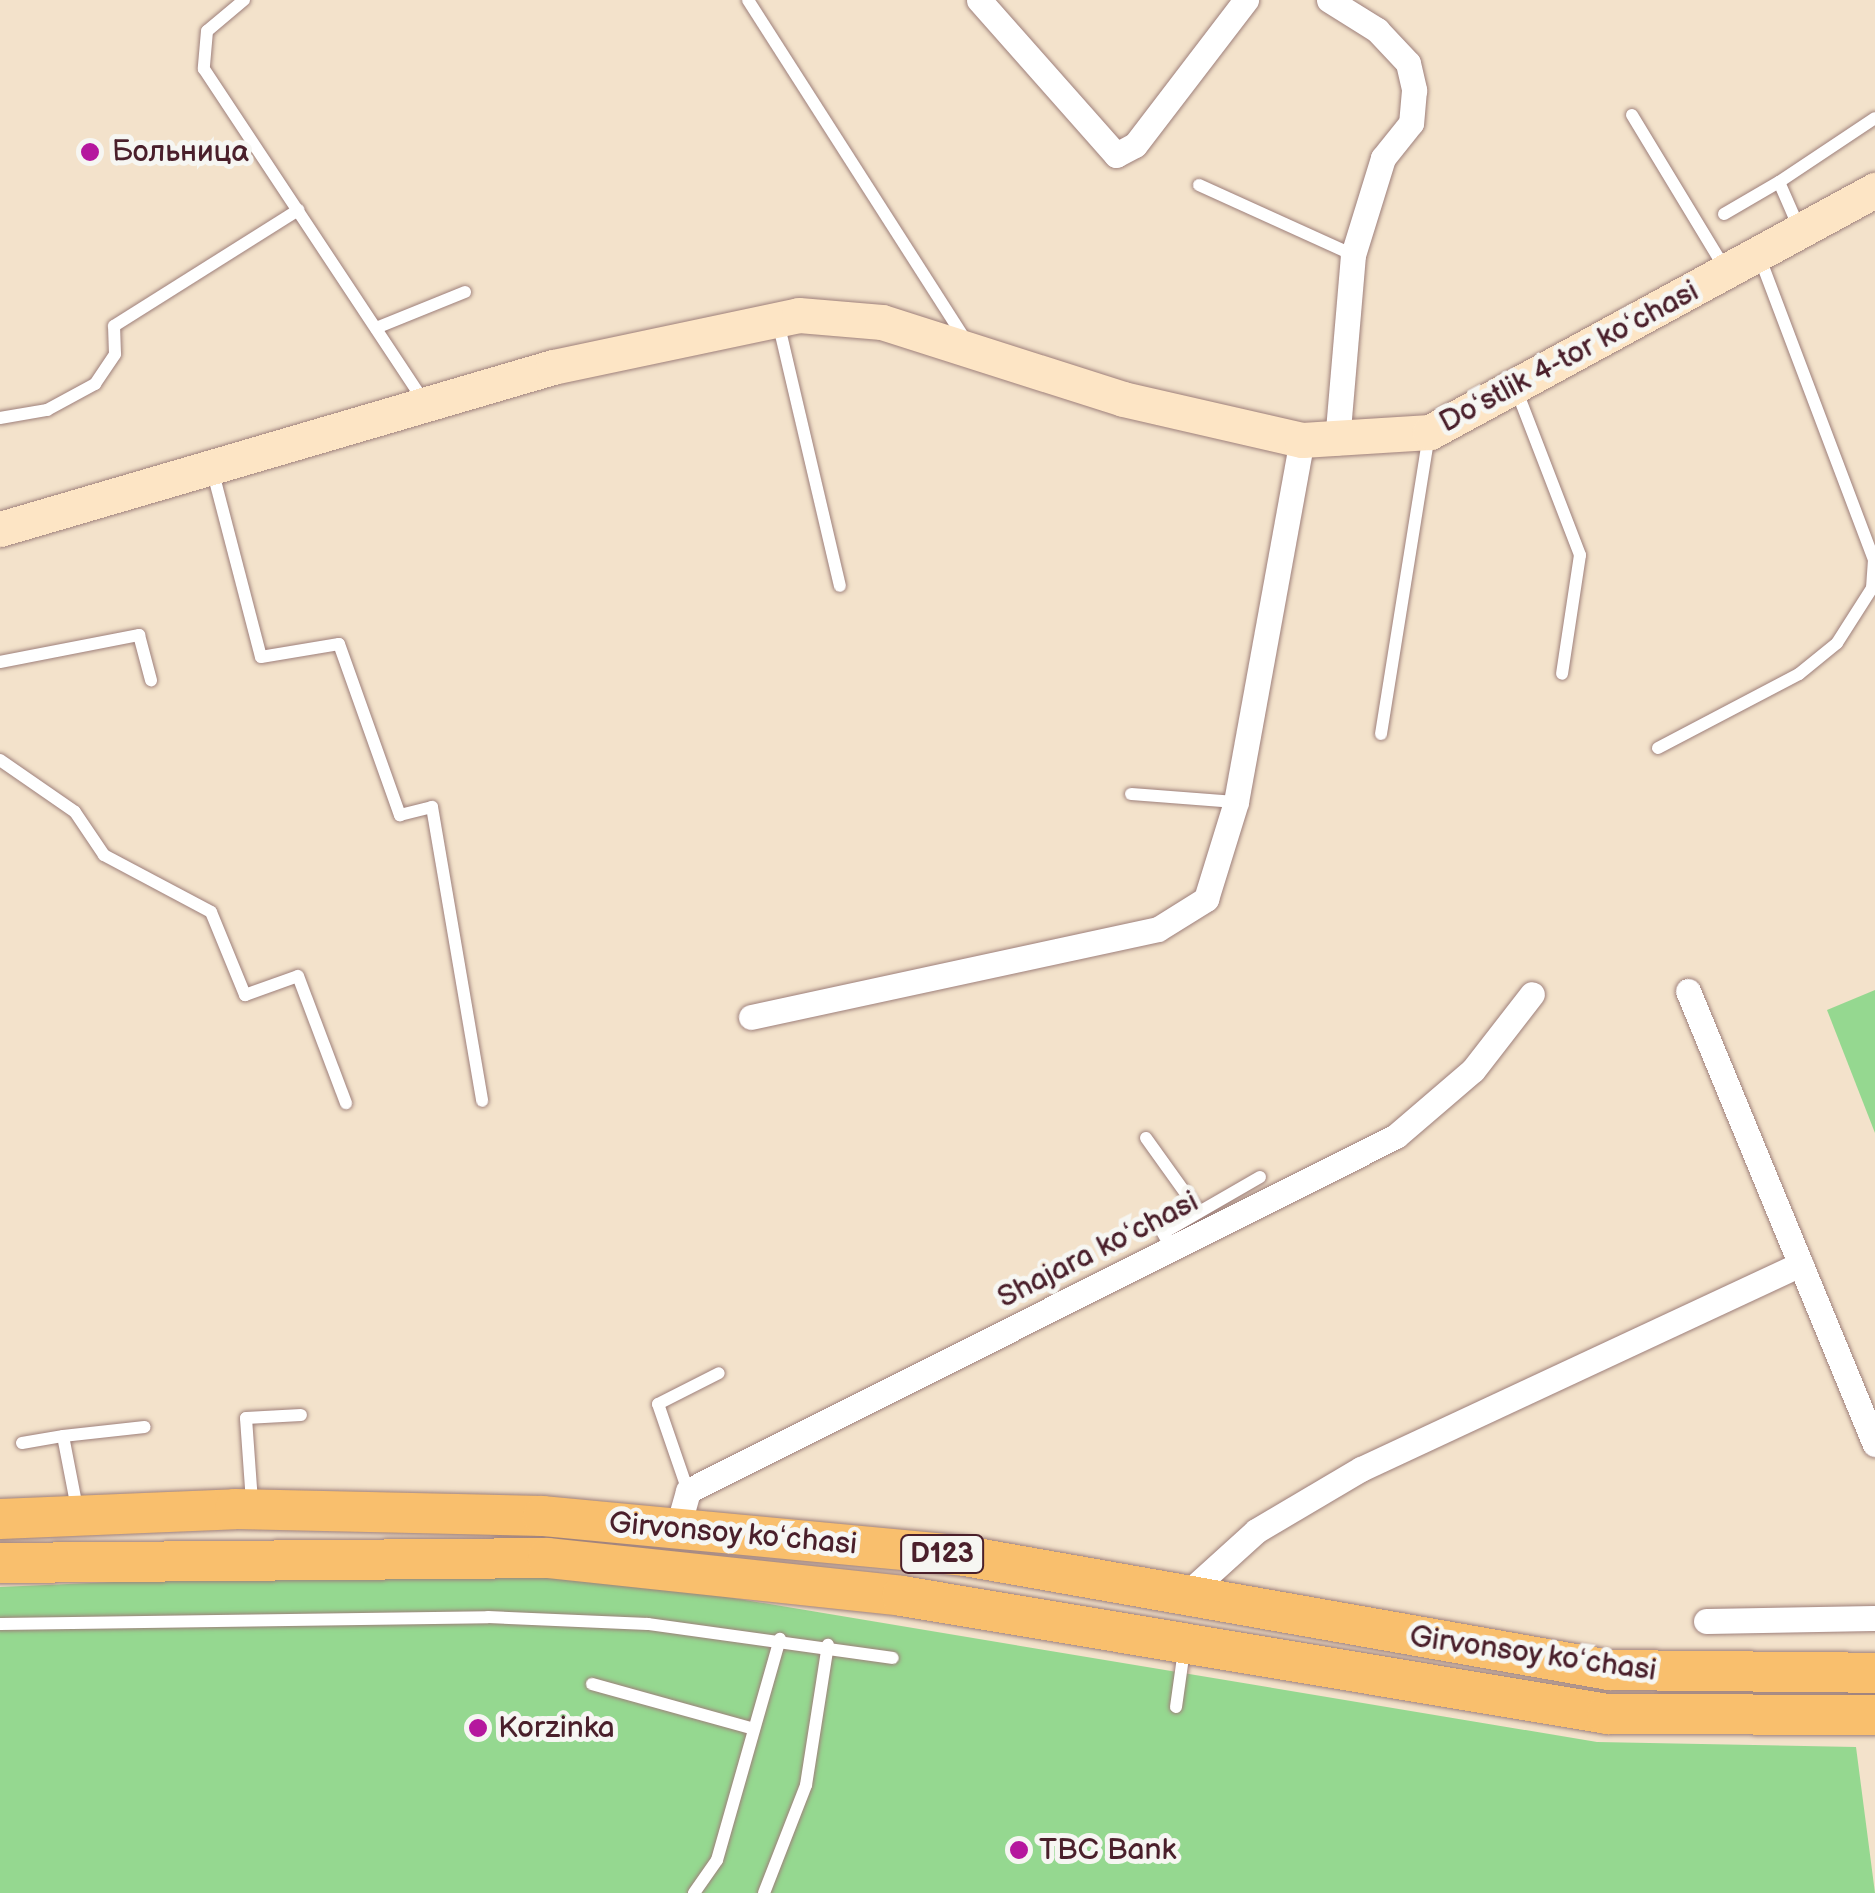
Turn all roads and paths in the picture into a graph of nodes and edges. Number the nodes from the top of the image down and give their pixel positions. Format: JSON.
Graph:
{"nodes":[{"id":1,"x":244,"y":0,"type":"edge"},
{"id":2,"x":748,"y":0,"type":"edge"},
{"id":3,"x":979,"y":0,"type":"edge"},
{"id":4,"x":1246,"y":0,"type":"edge"},
{"id":5,"x":1329,"y":0,"type":"edge"},
{"id":6,"x":1632,"y":116,"type":"dead end"},
{"id":7,"x":1875,"y":118,"type":"edge"},
{"id":8,"x":1779,"y":182,"type":"junction"},
{"id":9,"x":1199,"y":186,"type":"dead end"},
{"id":10,"x":1875,"y":190,"type":"edge"},
{"id":11,"x":298,"y":210,"type":"junction"},
{"id":12,"x":1724,"y":214,"type":"dead end"},
{"id":13,"x":1801,"y":232,"type":"junction"},
{"id":14,"x":1353,"y":256,"type":"junction"},
{"id":15,"x":1759,"y":256,"type":"junction"},
{"id":16,"x":1727,"y":272,"type":"junction"},
{"id":17,"x":464,"y":292,"type":"dead end"},
{"id":18,"x":778,"y":319,"type":"junction"},
{"id":19,"x":376,"y":328,"type":"junction"},
{"id":20,"x":974,"y":354,"type":"junction"},
{"id":21,"x":1516,"y":389,"type":"junction"},
{"id":22,"x":425,"y":404,"type":"junction"},
{"id":23,"x":0,"y":418,"type":"edge"},
{"id":24,"x":1430,"y":432,"type":"junction"},
{"id":25,"x":1319,"y":441,"type":"junction"},
{"id":26,"x":212,"y":467,"type":"junction"},
{"id":27,"x":0,"y":529,"type":"edge"},
{"id":28,"x":840,"y":586,"type":"dead end"},
{"id":29,"x":0,"y":662,"type":"edge"},
{"id":30,"x":1562,"y":674,"type":"dead end"},
{"id":31,"x":152,"y":680,"type":"dead end"},
{"id":32,"x":1381,"y":734,"type":"dead end"},
{"id":33,"x":1658,"y":748,"type":"dead end"},
{"id":34,"x":0,"y":760,"type":"edge"},
{"id":35,"x":1131,"y":794,"type":"dead end"},
{"id":36,"x":1236,"y":802,"type":"junction"},
{"id":37,"x":1688,"y":990,"type":"dead end"},
{"id":38,"x":1532,"y":994,"type":"dead end"},
{"id":39,"x":752,"y":1016,"type":"dead end"},
{"id":40,"x":482,"y":1101,"type":"dead end"},
{"id":41,"x":346,"y":1103,"type":"dead end"},
{"id":42,"x":1146,"y":1138,"type":"dead end"},
{"id":43,"x":1260,"y":1176,"type":"dead end"},
{"id":44,"x":1199,"y":1212,"type":"junction"},
{"id":45,"x":1172,"y":1250,"type":"junction"},
{"id":46,"x":1801,"y":1264,"type":"junction"},
{"id":47,"x":719,"y":1373,"type":"dead end"},
{"id":48,"x":301,"y":1415,"type":"dead end"},
{"id":49,"x":145,"y":1427,"type":"dead end"},
{"id":50,"x":62,"y":1436,"type":"junction"},
{"id":51,"x":22,"y":1443,"type":"dead end"},
{"id":52,"x":1875,"y":1444,"type":"edge"},
{"id":53,"x":688,"y":1491,"type":"junction"},
{"id":54,"x":253,"y":1510,"type":"junction"},
{"id":55,"x":78,"y":1516,"type":"junction"},
{"id":56,"x":0,"y":1519,"type":"edge"},
{"id":57,"x":677,"y":1530,"type":"junction"},
{"id":58,"x":0,"y":1563,"type":"edge"},
{"id":59,"x":1181,"y":1598,"type":"junction"},
{"id":60,"x":1875,"y":1618,"type":"edge"},
{"id":61,"x":1706,"y":1621,"type":"dead end"},
{"id":62,"x":0,"y":1624,"type":"edge"},
{"id":63,"x":780,"y":1639,"type":"junction"},
{"id":64,"x":1184,"y":1644,"type":"junction"},
{"id":65,"x":828,"y":1645,"type":"junction"},
{"id":66,"x":893,"y":1658,"type":"dead end"},
{"id":67,"x":1610,"y":1670,"type":"junction"},
{"id":68,"x":1653,"y":1673,"type":"junction"},
{"id":69,"x":1875,"y":1673,"type":"edge"},
{"id":70,"x":592,"y":1684,"type":"dead end"},
{"id":71,"x":1176,"y":1707,"type":"dead end"},
{"id":72,"x":1607,"y":1714,"type":"junction"},
{"id":73,"x":1875,"y":1715,"type":"edge"},
{"id":74,"x":1650,"y":1716,"type":"junction"},
{"id":75,"x":754,"y":1730,"type":"junction"},
{"id":76,"x":694,"y":1893,"type":"edge"},
{"id":77,"x":764,"y":1893,"type":"edge"}],
"edges":[{"from":1,"to":11,"type":"lane"},
{"from":2,"to":20,"type":"lane"},
{"from":3,"to":4,"type":"street"},
{"from":5,"to":14,"type":"street"},
{"from":6,"to":16,"type":"lane"},
{"from":7,"to":8,"type":"lane"},
{"from":8,"to":12,"type":"lane"},
{"from":8,"to":13,"type":"lane"},
{"from":9,"to":14,"type":"lane"},
{"from":10,"to":13,"type":"street","name":"Doʻstlik 4-tor koʻchasi"},
{"from":11,"to":19,"type":"lane"},
{"from":11,"to":23,"type":"lane"},
{"from":13,"to":15,"type":"street","name":"Doʻstlik 4-tor koʻchasi"},
{"from":14,"to":25,"type":"street"},
{"from":15,"to":16,"type":"street","name":"Doʻstlik 4-tor koʻchasi"},
{"from":15,"to":33,"type":"lane"},
{"from":16,"to":21,"type":"street","name":"Doʻstlik 4-tor koʻchasi"},
{"from":17,"to":19,"type":"lane"},
{"from":18,"to":20,"type":"street","name":"Doʻstlik 4-tor koʻchasi"},
{"from":18,"to":22,"type":"street","name":"Doʻstlik 4-tor koʻchasi"},
{"from":18,"to":28,"type":"lane"},
{"from":19,"to":22,"type":"lane"},
{"from":20,"to":25,"type":"street","name":"Doʻstlik 4-tor koʻchasi"},
{"from":21,"to":24,"type":"street","name":"Doʻstlik 4-tor koʻchasi"},
{"from":21,"to":30,"type":"lane"},
{"from":22,"to":26,"type":"street","name":"Doʻstlik 4-tor koʻchasi"},
{"from":24,"to":25,"type":"street","name":"Doʻstlik 4-tor koʻchasi"},
{"from":24,"to":32,"type":"lane"},
{"from":25,"to":36,"type":"street"},
{"from":26,"to":27,"type":"street","name":"Doʻstlik 4-tor koʻchasi"},
{"from":26,"to":40,"type":"lane"},
{"from":29,"to":31,"type":"lane"},
{"from":34,"to":41,"type":"lane"},
{"from":35,"to":36,"type":"lane"},
{"from":36,"to":39,"type":"street"},
{"from":37,"to":46,"type":"street"},
{"from":38,"to":45,"type":"street","name":"Shajara koʻchasi"},
{"from":42,"to":44,"type":"lane"},
{"from":43,"to":44,"type":"lane"},
{"from":44,"to":45,"type":"lane"},
{"from":45,"to":53,"type":"street","name":"Shajara koʻchasi"},
{"from":46,"to":52,"type":"street"},
{"from":46,"to":59,"type":"street"},
{"from":47,"to":53,"type":"lane"},
{"from":48,"to":54,"type":"lane"},
{"from":49,"to":50,"type":"lane"},
{"from":50,"to":51,"type":"lane"},
{"from":50,"to":55,"type":"lane"},
{"from":53,"to":57,"type":"street"},
{"from":54,"to":55,"type":"main road","name":"Girvonsoy koʻchasi","number":"D123"},
{"from":54,"to":57,"type":"main road","name":"Girvonsoy koʻchasi","number":"D123"},
{"from":55,"to":56,"type":"main road","name":"Girvonsoy koʻchasi","number":"D123"},
{"from":57,"to":59,"type":"main road","name":"Girvonsoy koʻchasi","number":"D123"},
{"from":58,"to":64,"type":"main road","name":"Girvonsoy koʻchasi","number":"D123"},
{"from":59,"to":67,"type":"main road","name":"Girvonsoy koʻchasi","number":"D123"},
{"from":60,"to":61,"type":"street"},
{"from":62,"to":63,"type":"lane"},
{"from":63,"to":65,"type":"lane"},
{"from":63,"to":75,"type":"lane"},
{"from":64,"to":71,"type":"lane"},
{"from":64,"to":72,"type":"main road","name":"Girvonsoy koʻchasi","number":"D123"},
{"from":65,"to":66,"type":"lane"},
{"from":65,"to":77,"type":"lane"},
{"from":67,"to":68,"type":"main road","name":"Girvonsoy koʻchasi","number":"D123"},
{"from":67,"to":72,"type":"main road"},
{"from":68,"to":69,"type":"main road","name":"Girvonsoy koʻchasi","number":"D123"},
{"from":68,"to":74,"type":"main road"},
{"from":70,"to":75,"type":"lane"},
{"from":72,"to":74,"type":"main road","name":"Girvonsoy koʻchasi","number":"D123"},
{"from":73,"to":74,"type":"main road","name":"Girvonsoy koʻchasi","number":"D123"},
{"from":75,"to":76,"type":"lane"}]}
